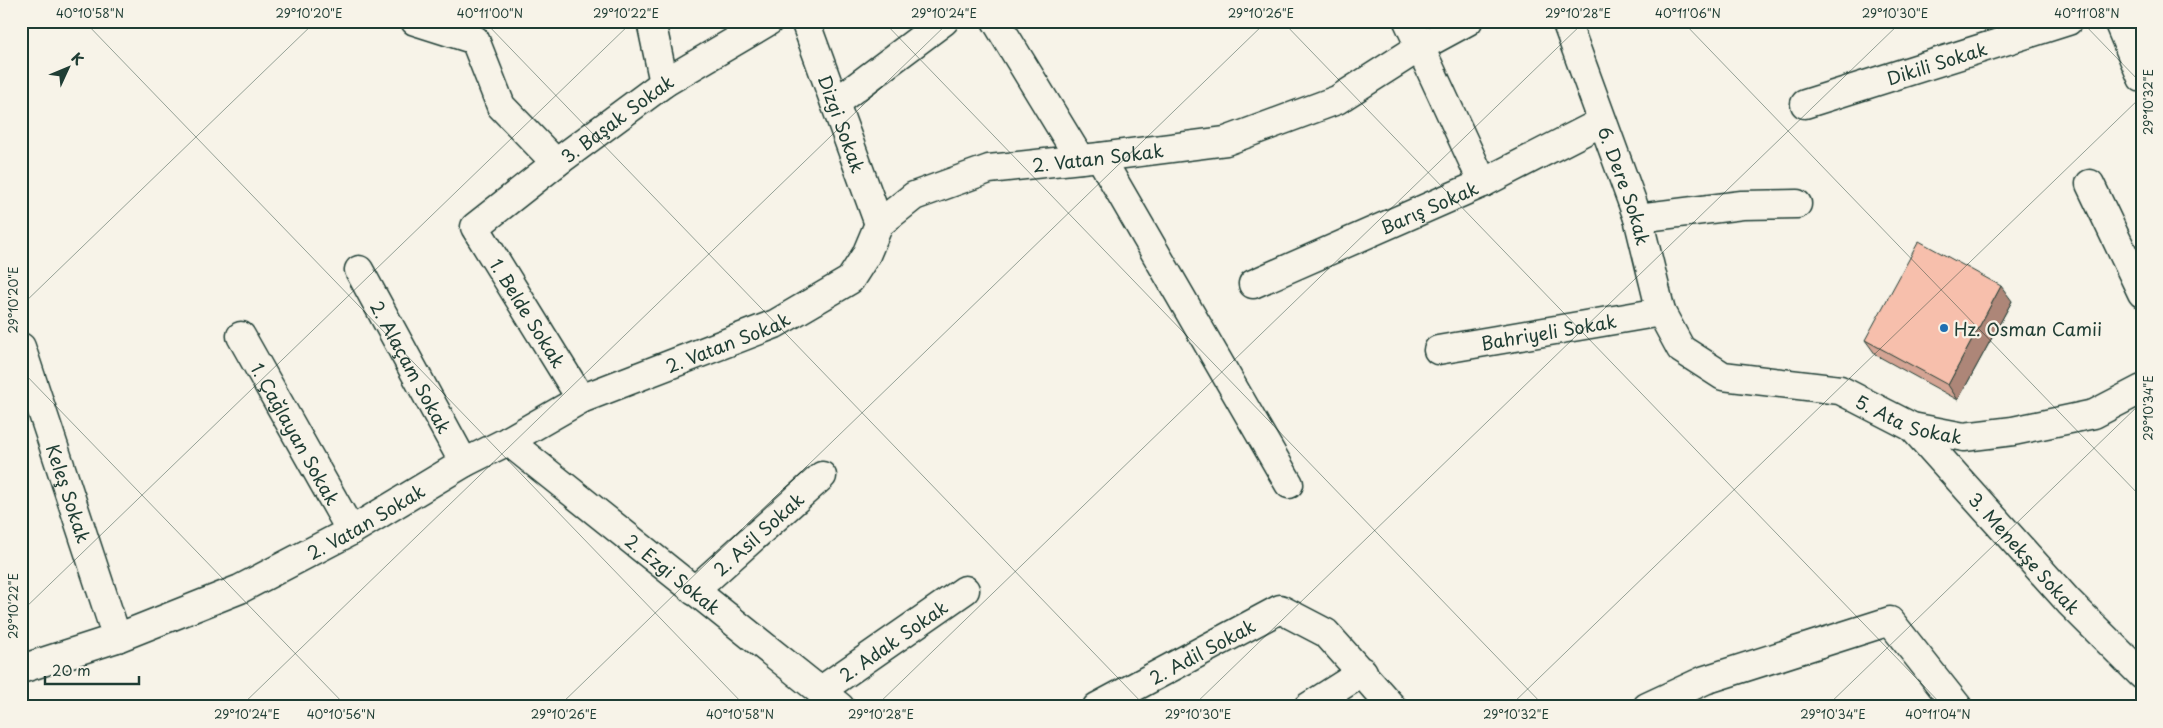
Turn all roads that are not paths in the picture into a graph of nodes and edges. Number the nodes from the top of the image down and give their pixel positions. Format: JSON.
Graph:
{"nodes":[{"id":1,"x":415,"y":21,"type":"edge"},
{"id":2,"x":651,"y":21,"type":"edge"},
{"id":3,"x":769,"y":21,"type":"edge"},
{"id":4,"x":805,"y":21,"type":"edge"},
{"id":5,"x":944,"y":21,"type":"edge"},
{"id":6,"x":996,"y":21,"type":"edge"},
{"id":7,"x":1408,"y":21,"type":"edge"},
{"id":8,"x":1468,"y":21,"type":"edge"},
{"id":9,"x":1566,"y":21,"type":"edge"},
{"id":10,"x":2068,"y":21,"type":"edge"},
{"id":11,"x":2118,"y":21,"type":"edge"},
{"id":12,"x":476,"y":30,"type":"edge"},
{"id":13,"x":1420,"y":48,"type":"junction"},
{"id":14,"x":2142,"y":78,"type":"edge"},
{"id":15,"x":664,"y":83,"type":"junction"},
{"id":16,"x":835,"y":102,"type":"junction"},
{"id":17,"x":1805,"y":104,"type":"dead end"},
{"id":18,"x":1602,"y":122,"type":"junction"},
{"id":19,"x":1090,"y":158,"type":"junction"},
{"id":20,"x":556,"y":163,"type":"junction"},
{"id":21,"x":1483,"y":183,"type":"junction"},
{"id":22,"x":2090,"y":184,"type":"dead end"},
{"id":23,"x":1797,"y":204,"type":"dead end"},
{"id":24,"x":1638,"y":218,"type":"junction"},
{"id":25,"x":879,"y":224,"type":"junction"},
{"id":26,"x":475,"y":227,"type":"joint"},
{"id":27,"x":359,"y":270,"type":"dead end"},
{"id":28,"x":1253,"y":284,"type":"dead end"},
{"id":29,"x":2142,"y":293,"type":"edge"},
{"id":30,"x":1661,"y":312,"type":"junction"},
{"id":31,"x":240,"y":336,"type":"dead end"},
{"id":32,"x":21,"y":347,"type":"edge"},
{"id":33,"x":1681,"y":349,"type":"joint"},
{"id":34,"x":1438,"y":350,"type":"dead end"},
{"id":35,"x":2142,"y":389,"type":"edge"},
{"id":36,"x":581,"y":399,"type":"junction"},
{"id":37,"x":1912,"y":426,"type":"junction"},
{"id":38,"x":508,"y":441,"type":"junction"},
{"id":39,"x":464,"y":462,"type":"junction"},
{"id":40,"x":822,"y":476,"type":"dead end"},
{"id":41,"x":1289,"y":484,"type":"dead end"},
{"id":42,"x":351,"y":531,"type":"junction"},
{"id":43,"x":964,"y":590,"type":"dead end"},
{"id":44,"x":694,"y":591,"type":"junction"},
{"id":45,"x":117,"y":638,"type":"junction"},
{"id":46,"x":21,"y":669,"type":"edge"},
{"id":47,"x":1363,"y":672,"type":"junction"},
{"id":48,"x":2142,"y":675,"type":"edge"},
{"id":49,"x":830,"y":699,"type":"edge"},
{"id":50,"x":1097,"y":707,"type":"edge"},
{"id":51,"x":1308,"y":707,"type":"edge"},
{"id":52,"x":1392,"y":707,"type":"edge"},
{"id":53,"x":1647,"y":707,"type":"edge"},
{"id":54,"x":1958,"y":707,"type":"edge"}],
"edges":[{"from":1,"to":12,"type":"street"},
{"from":2,"to":15,"type":"street"},
{"from":3,"to":15,"type":"street","name":"3. Başak Sokak"},
{"from":4,"to":16,"type":"street","name":"Dizgi Sokak"},
{"from":5,"to":16,"type":"street"},
{"from":6,"to":19,"type":"street"},
{"from":7,"to":13,"type":"street"},
{"from":8,"to":13,"type":"street","name":"2. Vatan Sokak"},
{"from":9,"to":18,"type":"street","name":"6. Dere Sokak"},
{"from":10,"to":17,"type":"street","name":"Dikili Sokak"},
{"from":11,"to":14,"type":"street"},
{"from":12,"to":20,"type":"street"},
{"from":13,"to":19,"type":"street","name":"2. Vatan Sokak"},
{"from":13,"to":21,"type":"street"},
{"from":15,"to":20,"type":"street","name":"3. Başak Sokak"},
{"from":16,"to":25,"type":"street","name":"Dizgi Sokak"},
{"from":18,"to":21,"type":"street","name":"Barış Sokak"},
{"from":18,"to":24,"type":"street","name":"6. Dere Sokak"},
{"from":19,"to":25,"type":"street","name":"2. Vatan Sokak"},
{"from":19,"to":41,"type":"street"},
{"from":20,"to":26,"type":"street","name":"3. Başak Sokak"},
{"from":21,"to":28,"type":"street","name":"Barış Sokak"},
{"from":22,"to":29,"type":"street"},
{"from":23,"to":24,"type":"street"},
{"from":24,"to":30,"type":"street","name":"6. Dere Sokak"},
{"from":25,"to":36,"type":"street","name":"2. Vatan Sokak"},
{"from":26,"to":36,"type":"street","name":"1. Belde Sokak"},
{"from":27,"to":39,"type":"street","name":"2. Alaçam Sokak"},
{"from":30,"to":33,"type":"street","name":"6. Dere Sokak"},
{"from":30,"to":34,"type":"street","name":"Bahriyeli Sokak"},
{"from":31,"to":42,"type":"street","name":"1. Çağlayan Sokak"},
{"from":32,"to":45,"type":"street","name":"Keleş Sokak"},
{"from":33,"to":37,"type":"street","name":"5. Ata Sokak"},
{"from":35,"to":37,"type":"street","name":"5. Ata Sokak"},
{"from":36,"to":38,"type":"street","name":"2. Vatan Sokak"},
{"from":37,"to":48,"type":"street","name":"3. Menekşe Sokak"},
{"from":38,"to":39,"type":"street","name":"2. Vatan Sokak"},
{"from":38,"to":44,"type":"street","name":"2. Ezgi Sokak"},
{"from":39,"to":42,"type":"street","name":"2. Vatan Sokak"},
{"from":40,"to":44,"type":"street","name":"2. Asil Sokak"},
{"from":42,"to":45,"type":"street","name":"2. Vatan Sokak"},
{"from":43,"to":49,"type":"street","name":"2. Adak Sokak"},
{"from":44,"to":49,"type":"street","name":"2. Ezgi Sokak"},
{"from":45,"to":46,"type":"street","name":"2. Vatan Sokak"},
{"from":47,"to":50,"type":"street","name":"2. Adil Sokak"},
{"from":47,"to":51,"type":"street"},
{"from":47,"to":52,"type":"street"},
{"from":53,"to":54,"type":"street"}]}
